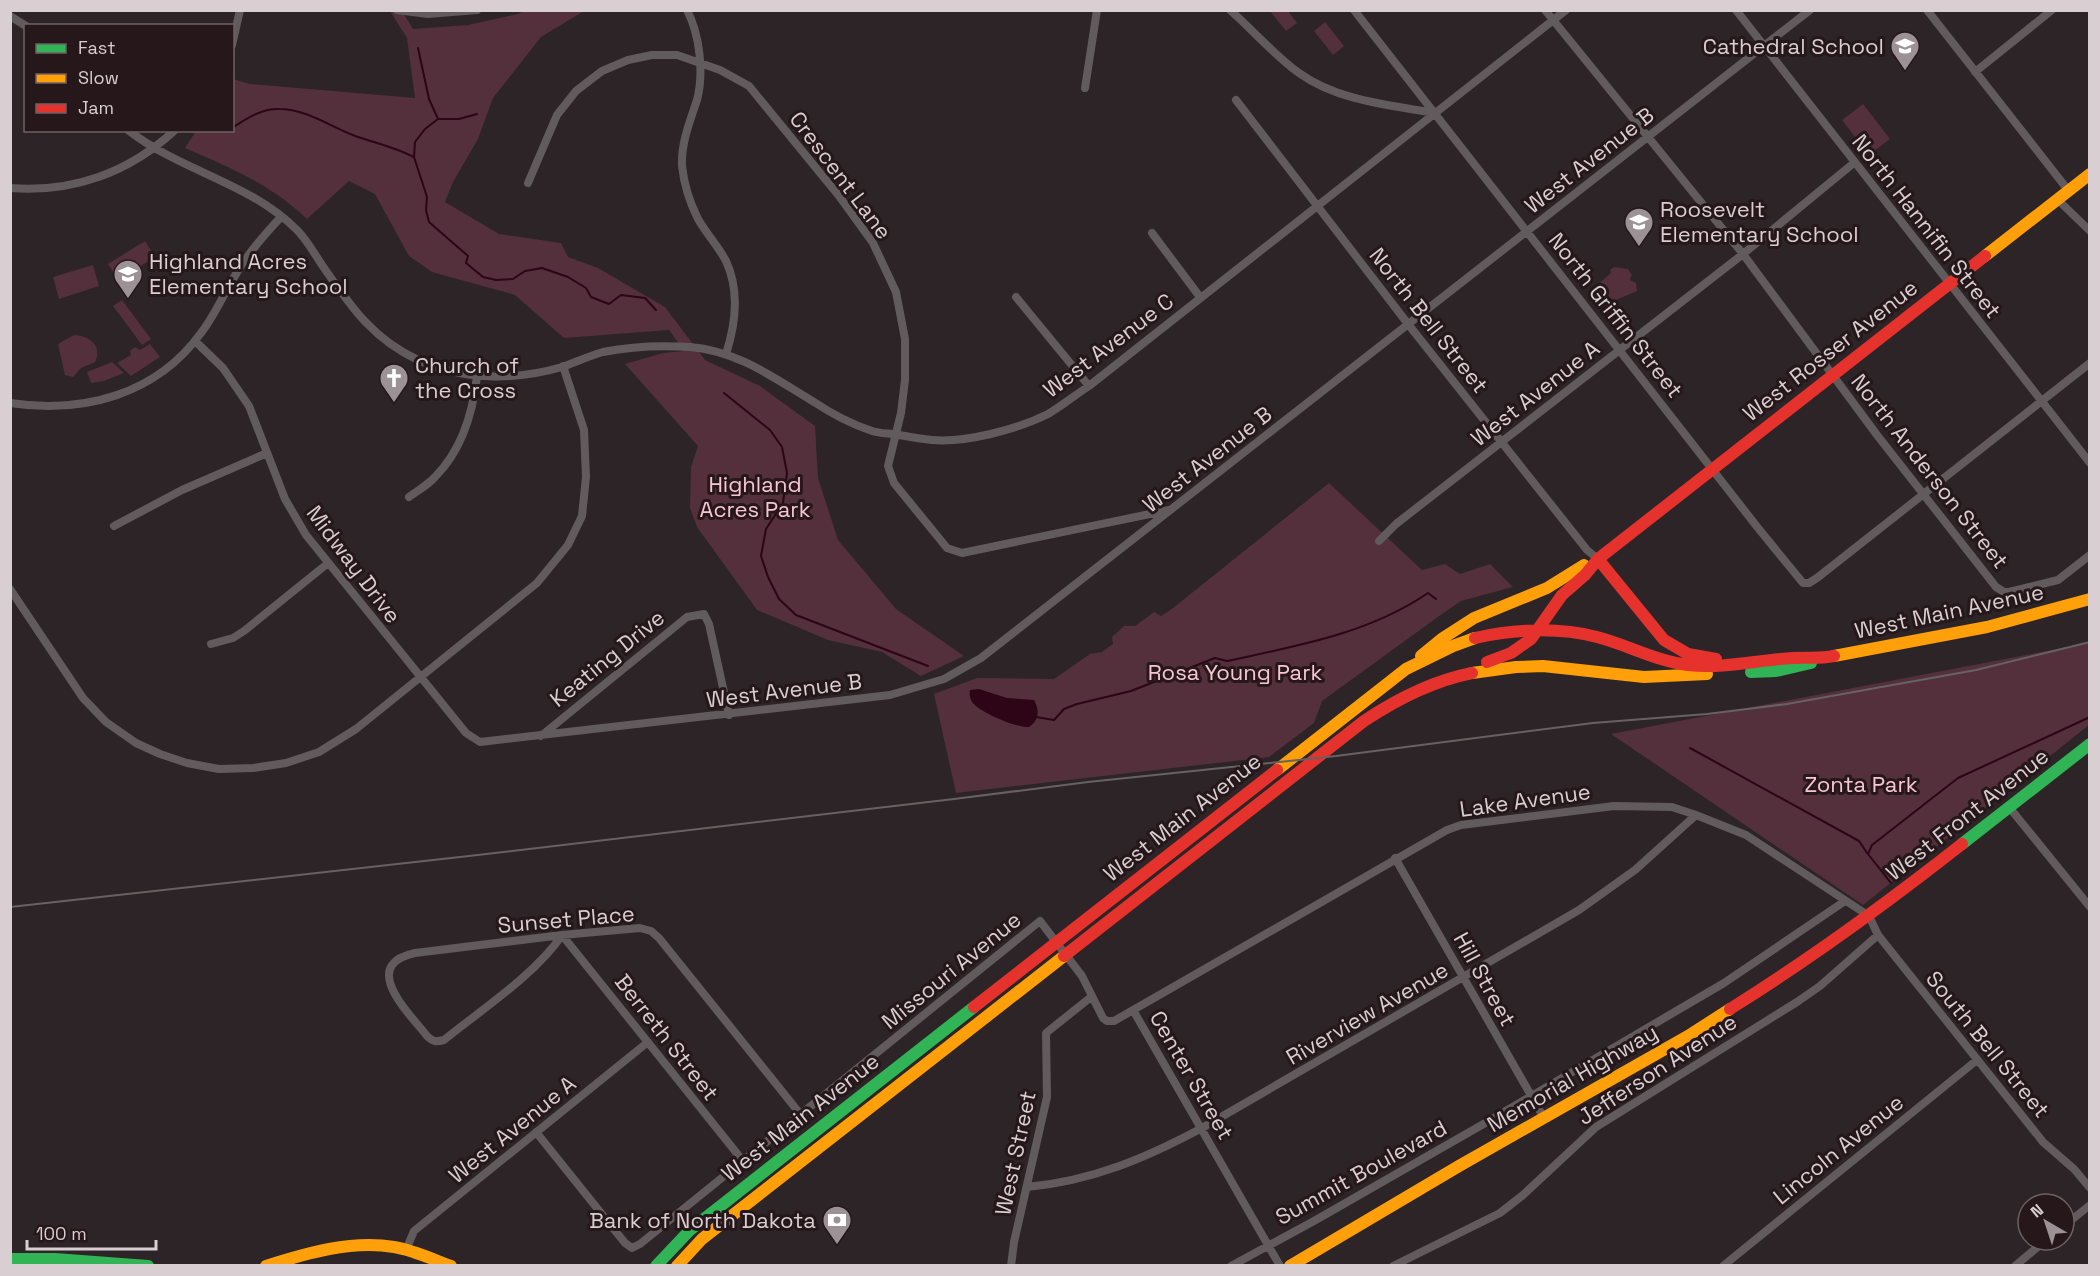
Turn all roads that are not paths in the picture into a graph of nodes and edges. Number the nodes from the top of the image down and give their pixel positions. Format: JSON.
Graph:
{"nodes":[{"id":1,"x":240,"y":10,"type":"edge"},
{"id":2,"x":397,"y":10,"type":"edge"},
{"id":3,"x":477,"y":10,"type":"edge"},
{"id":4,"x":687,"y":10,"type":"edge"},
{"id":5,"x":1097,"y":10,"type":"edge"},
{"id":6,"x":1230,"y":10,"type":"edge"},
{"id":7,"x":1354,"y":10,"type":"edge"},
{"id":8,"x":1545,"y":10,"type":"edge"},
{"id":9,"x":1566,"y":10,"type":"edge"},
{"id":10,"x":1736,"y":10,"type":"edge"},
{"id":11,"x":1810,"y":10,"type":"edge"},
{"id":12,"x":1927,"y":10,"type":"edge"},
{"id":13,"x":2052,"y":10,"type":"edge"},
{"id":14,"x":10,"y":16,"type":"edge"},
{"id":15,"x":1553,"y":20,"type":"junction"},
{"id":16,"x":24,"y":25,"type":"edge"},
{"id":17,"x":234,"y":36,"type":"edge"},
{"id":18,"x":1764,"y":46,"type":"junction"},
{"id":19,"x":699,"y":62,"type":"junction"},
{"id":20,"x":1975,"y":72,"type":"junction"},
{"id":21,"x":1084,"y":88,"type":"dead end"},
{"id":22,"x":1236,"y":100,"type":"dead end"},
{"id":23,"x":1435,"y":113,"type":"junction"},
{"id":24,"x":131,"y":132,"type":"edge"},
{"id":25,"x":173,"y":132,"type":"edge"},
{"id":26,"x":1648,"y":136,"type":"junction"},
{"id":27,"x":154,"y":149,"type":"junction"},
{"id":28,"x":1855,"y":162,"type":"junction"},
{"id":29,"x":2089,"y":176,"type":"edge"},
{"id":30,"x":528,"y":183,"type":"dead end"},
{"id":31,"x":10,"y":188,"type":"edge"},
{"id":32,"x":2068,"y":190,"type":"junction"},
{"id":33,"x":2057,"y":199,"type":"junction"},
{"id":34,"x":1316,"y":205,"type":"junction"},
{"id":35,"x":281,"y":217,"type":"junction"},
{"id":36,"x":1528,"y":231,"type":"junction"},
{"id":37,"x":2090,"y":231,"type":"edge"},
{"id":38,"x":1152,"y":234,"type":"dead end"},
{"id":39,"x":1743,"y":254,"type":"junction"},
{"id":40,"x":1950,"y":283,"type":"junction"},
{"id":41,"x":1016,"y":297,"type":"dead end"},
{"id":42,"x":1200,"y":297,"type":"junction"},
{"id":43,"x":1408,"y":324,"type":"junction"},
{"id":44,"x":195,"y":341,"type":"junction"},
{"id":45,"x":1620,"y":350,"type":"junction"},
{"id":46,"x":726,"y":354,"type":"junction"},
{"id":47,"x":2090,"y":363,"type":"edge"},
{"id":48,"x":563,"y":366,"type":"junction"},
{"id":49,"x":1832,"y":375,"type":"junction"},
{"id":50,"x":477,"y":376,"type":"junction"},
{"id":51,"x":1089,"y":386,"type":"junction"},
{"id":52,"x":2041,"y":401,"type":"junction"},
{"id":53,"x":10,"y":403,"type":"edge"},
{"id":54,"x":895,"y":434,"type":"junction"},
{"id":55,"x":1502,"y":442,"type":"junction"},
{"id":56,"x":267,"y":453,"type":"junction"},
{"id":57,"x":2090,"y":463,"type":"edge"},
{"id":58,"x":1713,"y":468,"type":"junction"},
{"id":59,"x":1924,"y":494,"type":"junction"},
{"id":60,"x":409,"y":497,"type":"dead end"},
{"id":61,"x":1173,"y":509,"type":"junction"},
{"id":62,"x":114,"y":526,"type":"dead end"},
{"id":63,"x":1379,"y":541,"type":"dead end"},
{"id":64,"x":2090,"y":555,"type":"edge"},
{"id":65,"x":1595,"y":561,"type":"junction"},
{"id":66,"x":327,"y":564,"type":"junction"},
{"id":67,"x":10,"y":589,"type":"edge"},
{"id":68,"x":2090,"y":599,"type":"edge"},
{"id":69,"x":1538,"y":631,"type":"junction"},
{"id":70,"x":211,"y":644,"type":"dead end"},
{"id":71,"x":1817,"y":659,"type":"junction"},
{"id":72,"x":1780,"y":660,"type":"junction"},
{"id":73,"x":1406,"y":669,"type":"junction"},
{"id":74,"x":419,"y":676,"type":"junction"},
{"id":75,"x":1398,"y":699,"type":"junction"},
{"id":76,"x":729,"y":715,"type":"junction"},
{"id":77,"x":540,"y":736,"type":"junction"},
{"id":78,"x":2090,"y":744,"type":"edge"},
{"id":79,"x":2009,"y":807,"type":"junction"},
{"id":80,"x":1696,"y":815,"type":"junction"},
{"id":81,"x":1395,"y":858,"type":"junction"},
{"id":82,"x":1845,"y":901,"type":"junction"},
{"id":83,"x":2090,"y":908,"type":"edge"},
{"id":84,"x":1869,"y":916,"type":"junction"},
{"id":85,"x":1040,"y":921,"type":"joint"},
{"id":86,"x":562,"y":935,"type":"junction"},
{"id":87,"x":1878,"y":936,"type":"junction"},
{"id":88,"x":1057,"y":942,"type":"junction"},
{"id":89,"x":1068,"y":955,"type":"junction"},
{"id":90,"x":1464,"y":978,"type":"junction"},
{"id":91,"x":1091,"y":997,"type":"junction"},
{"id":92,"x":1133,"y":1010,"type":"junction"},
{"id":93,"x":648,"y":1042,"type":"junction"},
{"id":94,"x":1977,"y":1060,"type":"junction"},
{"id":95,"x":1531,"y":1096,"type":"junction"},
{"id":96,"x":801,"y":1114,"type":"junction"},
{"id":97,"x":1544,"y":1118,"type":"junction"},
{"id":98,"x":1202,"y":1128,"type":"junction"},
{"id":99,"x":536,"y":1132,"type":"junction"},
{"id":100,"x":743,"y":1161,"type":"junction"},
{"id":101,"x":1027,"y":1187,"type":"junction"},
{"id":102,"x":2090,"y":1188,"type":"edge"},
{"id":103,"x":2090,"y":1205,"type":"edge"},
{"id":104,"x":2076,"y":1216,"type":"edge"},
{"id":105,"x":702,"y":1239,"type":"junction"},
{"id":106,"x":1268,"y":1245,"type":"junction"},
{"id":107,"x":406,"y":1250,"type":"junction"},
{"id":108,"x":2031,"y":1252,"type":"edge"},
{"id":109,"x":10,"y":1261,"type":"edge"},
{"id":110,"x":16,"y":1266,"type":"edge"},
{"id":111,"x":148,"y":1266,"type":"edge"},
{"id":112,"x":266,"y":1266,"type":"edge"},
{"id":113,"x":451,"y":1266,"type":"edge"},
{"id":114,"x":656,"y":1266,"type":"edge"},
{"id":115,"x":676,"y":1266,"type":"edge"},
{"id":116,"x":693,"y":1266,"type":"edge"},
{"id":117,"x":1011,"y":1266,"type":"edge"},
{"id":118,"x":1231,"y":1266,"type":"edge"},
{"id":119,"x":1280,"y":1266,"type":"edge"},
{"id":120,"x":1290,"y":1266,"type":"edge"},
{"id":121,"x":1393,"y":1266,"type":"edge"},
{"id":122,"x":1723,"y":1266,"type":"edge"},
{"id":123,"x":2014,"y":1266,"type":"edge"}],
"edges":[{"from":1,"to":17,"type":"street"},
{"from":2,"to":3,"type":"street"},
{"from":4,"to":19,"type":"street"},
{"from":5,"to":21,"type":"street"},
{"from":6,"to":23,"type":"street"},
{"from":7,"to":23,"type":"street","name":"North Griffin Street"},
{"from":8,"to":15,"type":"street","name":"North Anderson Street"},
{"from":9,"to":15,"type":"street","name":"West Avenue C"},
{"from":10,"to":18,"type":"street","name":"North Hannifin Street"},
{"from":11,"to":18,"type":"street","name":"West Avenue B"},
{"from":12,"to":20,"type":"street"},
{"from":13,"to":20,"type":"street"},
{"from":14,"to":16,"type":"street"},
{"from":15,"to":23,"type":"street","name":"West Avenue C"},
{"from":15,"to":26,"type":"street","name":"North Anderson Street"},
{"from":18,"to":26,"type":"street","name":"West Avenue B"},
{"from":18,"to":28,"type":"street","name":"North Hannifin Street"},
{"from":19,"to":30,"type":"street","name":"Crescent Lane"},
{"from":19,"to":46,"type":"street"},
{"from":19,"to":54,"type":"street","name":"Crescent Lane"},
{"from":20,"to":32,"type":"street"},
{"from":22,"to":34,"type":"street","name":"North Bell Street"},
{"from":23,"to":34,"type":"street","name":"West Avenue C"},
{"from":23,"to":36,"type":"street","name":"North Griffin Street"},
{"from":24,"to":27,"type":"street","name":"West Avenue C"},
{"from":25,"to":27,"type":"street"},
{"from":26,"to":36,"type":"street","name":"West Avenue B"},
{"from":26,"to":39,"type":"street","name":"North Anderson Street"},
{"from":27,"to":31,"type":"street"},
{"from":27,"to":35,"type":"street","name":"West Avenue C"},
{"from":28,"to":39,"type":"street","name":"West Avenue A"},
{"from":28,"to":40,"type":"street","name":"North Hannifin Street"},
{"from":29,"to":32,"type":"main road","name":"West Rosser Avenue"},
{"from":32,"to":33,"type":"main road","name":"West Rosser Avenue"},
{"from":33,"to":37,"type":"street"},
{"from":33,"to":40,"type":"main road","name":"West Rosser Avenue"},
{"from":34,"to":42,"type":"street","name":"West Avenue C"},
{"from":34,"to":43,"type":"street","name":"North Bell Street"},
{"from":35,"to":44,"type":"street"},
{"from":35,"to":50,"type":"street","name":"West Avenue C"},
{"from":36,"to":43,"type":"street","name":"West Avenue B"},
{"from":36,"to":45,"type":"street","name":"North Griffin Street"},
{"from":38,"to":42,"type":"street"},
{"from":39,"to":45,"type":"street","name":"West Avenue A"},
{"from":39,"to":49,"type":"street","name":"North Anderson Street"},
{"from":40,"to":49,"type":"main road","name":"West Rosser Avenue"},
{"from":40,"to":52,"type":"street","name":"North Hannifin Street"},
{"from":41,"to":51,"type":"street"},
{"from":42,"to":51,"type":"street","name":"West Avenue C"},
{"from":43,"to":55,"type":"street","name":"North Bell Street"},
{"from":43,"to":61,"type":"street","name":"West Avenue B"},
{"from":44,"to":53,"type":"street"},
{"from":44,"to":56,"type":"street","name":"Midway Drive"},
{"from":45,"to":55,"type":"street","name":"West Avenue A"},
{"from":45,"to":58,"type":"street","name":"North Griffin Street"},
{"from":46,"to":48,"type":"street","name":"West Avenue C"},
{"from":46,"to":54,"type":"street","name":"West Avenue C"},
{"from":47,"to":52,"type":"street"},
{"from":48,"to":50,"type":"street","name":"West Avenue C"},
{"from":48,"to":74,"type":"street"},
{"from":49,"to":58,"type":"main road","name":"West Rosser Avenue"},
{"from":49,"to":59,"type":"street","name":"North Anderson Street"},
{"from":50,"to":60,"type":"street"},
{"from":51,"to":54,"type":"street","name":"West Avenue C"},
{"from":52,"to":57,"type":"street","name":"North Hannifin Street"},
{"from":52,"to":59,"type":"street"},
{"from":54,"to":61,"type":"street","name":"Crescent Lane"},
{"from":55,"to":63,"type":"street","name":"West Avenue A"},
{"from":55,"to":65,"type":"street","name":"North Bell Street"},
{"from":56,"to":62,"type":"street"},
{"from":56,"to":66,"type":"street","name":"Midway Drive"},
{"from":58,"to":59,"type":"street","name":"North Griffin Street"},
{"from":58,"to":65,"type":"main road","name":"West Rosser Avenue"},
{"from":59,"to":64,"type":"street","name":"North Anderson Street"},
{"from":61,"to":76,"type":"street","name":"West Avenue B"},
{"from":65,"to":69,"type":"main road"},
{"from":65,"to":72,"type":"main road"},
{"from":65,"to":73,"type":"main road"},
{"from":66,"to":70,"type":"street"},
{"from":66,"to":74,"type":"street","name":"Midway Drive"},
{"from":67,"to":74,"type":"street"},
{"from":68,"to":71,"type":"main road","name":"West Main Avenue"},
{"from":69,"to":72,"type":"main road","name":"West Main Avenue"},
{"from":69,"to":73,"type":"main road","name":"West Main Avenue"},
{"from":69,"to":75,"type":"main road"},
{"from":71,"to":72,"type":"main road","name":"West Main Avenue"},
{"from":71,"to":75,"type":"main road","name":"West Main Avenue"},
{"from":73,"to":88,"type":"main road","name":"West Main Avenue"},
{"from":74,"to":77,"type":"street","name":"Midway Drive"},
{"from":75,"to":89,"type":"main road","name":"West Main Avenue"},
{"from":76,"to":77,"type":"street","name":"West Avenue B"},
{"from":76,"to":77,"type":"street","name":"Keating Drive"},
{"from":78,"to":79,"type":"main road","name":"West Front Avenue"},
{"from":79,"to":83,"type":"street"},
{"from":79,"to":84,"type":"main road","name":"West Front Avenue"},
{"from":80,"to":81,"type":"street","name":"Lake Avenue"},
{"from":80,"to":82,"type":"street","name":"Lake Avenue"},
{"from":80,"to":90,"type":"street","name":"Riverview Avenue"},
{"from":81,"to":90,"type":"street","name":"Hill Street"},
{"from":81,"to":92,"type":"street","name":"Lake Avenue"},
{"from":82,"to":84,"type":"street","name":"Lake Avenue"},
{"from":82,"to":95,"type":"street","name":"Summit Boulevard"},
{"from":84,"to":87,"type":"street","name":"South Bell Street"},
{"from":84,"to":97,"type":"main road","name":"Memorial Highway"},
{"from":85,"to":88,"type":"street","name":"Center Street"},
{"from":85,"to":96,"type":"street","name":"Missouri Avenue"},
{"from":86,"to":86,"type":"street","name":"Sunset Place"},
{"from":86,"to":93,"type":"street","name":"Berreth Street"},
{"from":86,"to":96,"type":"street","name":"Sunset Place"},
{"from":87,"to":94,"type":"street","name":"South Bell Street"},
{"from":87,"to":121,"type":"street","name":"Jefferson Avenue"},
{"from":88,"to":89,"type":"street","name":"Center Street"},
{"from":88,"to":114,"type":"main road","name":"West Main Avenue"},
{"from":89,"to":91,"type":"street","name":"Center Street"},
{"from":89,"to":105,"type":"main road","name":"West Main Avenue"},
{"from":90,"to":95,"type":"street","name":"Hill Street"},
{"from":90,"to":98,"type":"street","name":"Riverview Avenue"},
{"from":91,"to":92,"type":"street","name":"Center Street"},
{"from":91,"to":101,"type":"street","name":"West Street"},
{"from":92,"to":98,"type":"street","name":"Center Street"},
{"from":93,"to":99,"type":"street","name":"West Avenue A"},
{"from":93,"to":100,"type":"street","name":"Berreth Street"},
{"from":94,"to":102,"type":"street","name":"South Bell Street"},
{"from":94,"to":122,"type":"street","name":"Lincoln Avenue"},
{"from":95,"to":97,"type":"street","name":"Hill Street"},
{"from":95,"to":106,"type":"street","name":"Summit Boulevard"},
{"from":96,"to":100,"type":"street","name":"Missouri Avenue"},
{"from":97,"to":120,"type":"main road","name":"Memorial Highway"},
{"from":98,"to":101,"type":"street","name":"Riverview Avenue"},
{"from":98,"to":106,"type":"street","name":"Center Street"},
{"from":99,"to":100,"type":"street","name":"Missouri Avenue"},
{"from":99,"to":107,"type":"street","name":"West Avenue A"},
{"from":101,"to":117,"type":"street","name":"West Street"},
{"from":103,"to":104,"type":"street"},
{"from":105,"to":115,"type":"main road","name":"West Main Avenue"},
{"from":105,"to":116,"type":"main road"},
{"from":106,"to":118,"type":"street","name":"Summit Boulevard"},
{"from":106,"to":119,"type":"street","name":"Center Street"},
{"from":107,"to":112,"type":"main road"},
{"from":107,"to":113,"type":"main road"},
{"from":108,"to":123,"type":"street"},
{"from":109,"to":110,"type":"main road"},
{"from":109,"to":111,"type":"main road"}]}
